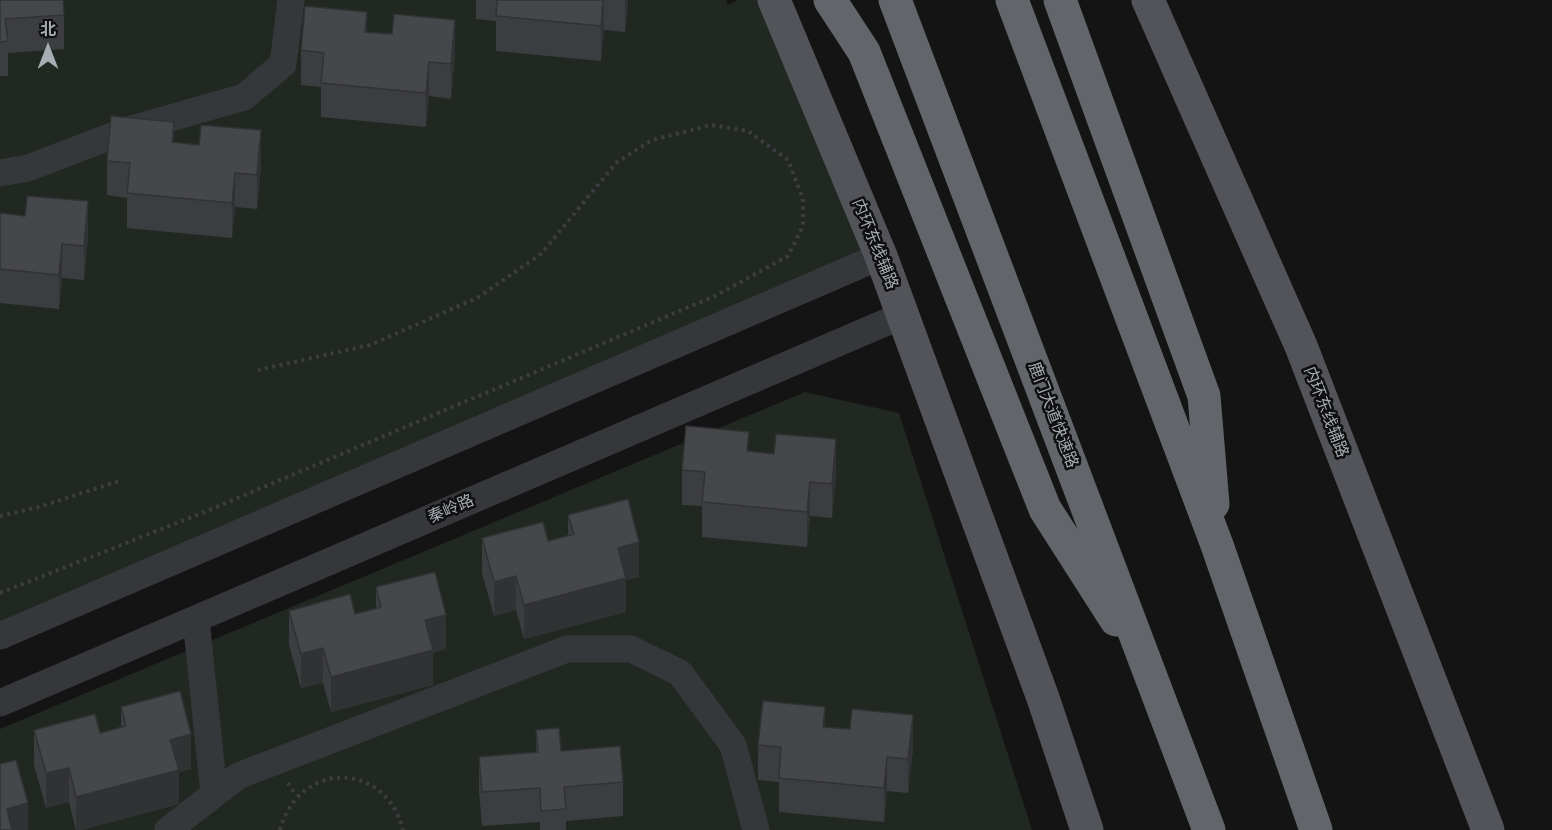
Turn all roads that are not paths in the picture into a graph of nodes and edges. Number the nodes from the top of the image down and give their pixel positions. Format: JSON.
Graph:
{"nodes":[{"id":1,"x":291,"y":0,"type":"edge"},
{"id":2,"x":774,"y":0,"type":"edge"},
{"id":3,"x":830,"y":0,"type":"edge"},
{"id":4,"x":895,"y":0,"type":"edge"},
{"id":5,"x":1012,"y":0,"type":"edge"},
{"id":6,"x":1060,"y":0,"type":"edge"},
{"id":7,"x":1148,"y":0,"type":"edge"},
{"id":8,"x":0,"y":173,"type":"edge"},
{"id":9,"x":881,"y":256,"type":"junction"},
{"id":10,"x":903,"y":315,"type":"junction"},
{"id":11,"x":1217,"y":545,"type":"junction"},
{"id":12,"x":196,"y":619,"type":"junction"},
{"id":13,"x":0,"y":636,"type":"edge"},
{"id":14,"x":1154,"y":680,"type":"junction"},
{"id":15,"x":0,"y":703,"type":"edge"},
{"id":16,"x":214,"y":794,"type":"junction"},
{"id":17,"x":168,"y":830,"type":"edge"},
{"id":18,"x":756,"y":830,"type":"edge"},
{"id":19,"x":1088,"y":830,"type":"edge"},
{"id":20,"x":1209,"y":830,"type":"edge"},
{"id":21,"x":1316,"y":830,"type":"edge"},
{"id":22,"x":1488,"y":830,"type":"edge"}],
"edges":[{"from":1,"to":8,"type":"street"},
{"from":2,"to":9,"type":"main road","name":"内环东线辅路"},
{"from":3,"to":14,"type":"highway"},
{"from":4,"to":14,"type":"highway","name":"鹿门大道快速路"},
{"from":5,"to":11,"type":"highway"},
{"from":6,"to":11,"type":"highway"},
{"from":7,"to":22,"type":"main road","name":"内环东线辅路"},
{"from":9,"to":10,"type":"main road","name":"内环东线辅路"},
{"from":9,"to":13,"type":"street"},
{"from":10,"to":12,"type":"street","name":"秦岭路"},
{"from":10,"to":19,"type":"main road","name":"内环东线辅路"},
{"from":11,"to":21,"type":"highway"},
{"from":12,"to":15,"type":"street","name":"秦岭路"},
{"from":12,"to":16,"type":"street"},
{"from":14,"to":20,"type":"highway","name":"鹿门大道快速路"},
{"from":16,"to":17,"type":"street"},
{"from":16,"to":18,"type":"street"}]}
